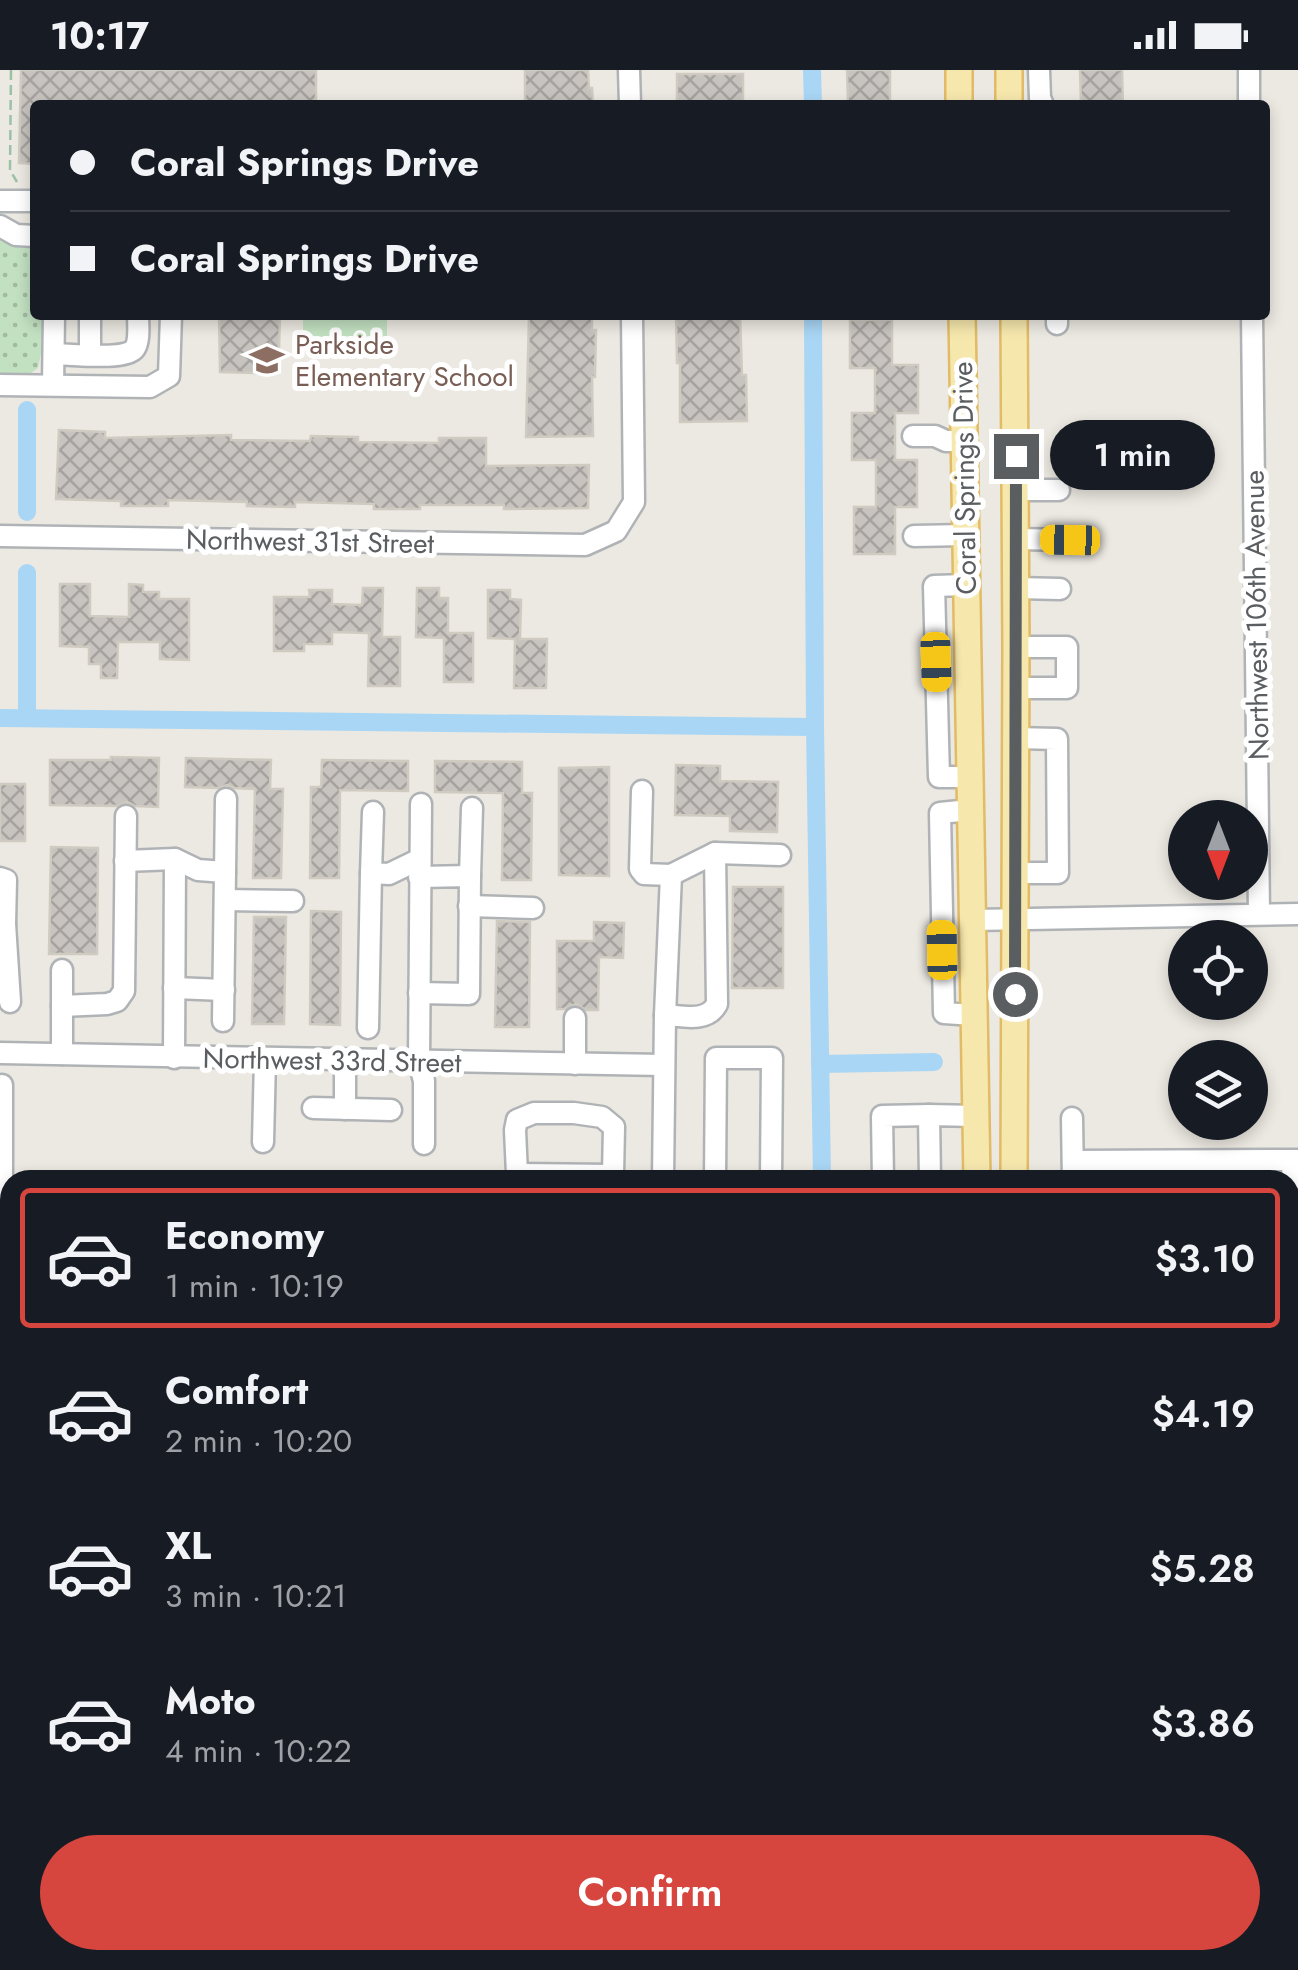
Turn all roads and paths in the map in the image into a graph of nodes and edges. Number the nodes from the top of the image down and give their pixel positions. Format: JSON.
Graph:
{"nodes":[{"id":1,"x":11,"y":70,"type":"edge"},
{"id":2,"x":629,"y":70,"type":"edge"},
{"id":3,"x":959,"y":70,"type":"edge"},
{"id":4,"x":1009,"y":70,"type":"edge"},
{"id":5,"x":1040,"y":70,"type":"edge"},
{"id":6,"x":1249,"y":70,"type":"edge"},
{"id":7,"x":630,"y":100,"type":"edge"},
{"id":8,"x":959,"y":100,"type":"edge"},
{"id":9,"x":1010,"y":100,"type":"edge"},
{"id":10,"x":1041,"y":100,"type":"edge"},
{"id":11,"x":1249,"y":100,"type":"edge"},
{"id":12,"x":28,"y":194,"type":"edge"},
{"id":13,"x":0,"y":201,"type":"edge"},
{"id":14,"x":0,"y":226,"type":"edge"},
{"id":15,"x":30,"y":236,"type":"edge"},
{"id":16,"x":54,"y":320,"type":"edge"},
{"id":17,"x":90,"y":320,"type":"edge"},
{"id":18,"x":138,"y":320,"type":"edge"},
{"id":19,"x":171,"y":320,"type":"edge"},
{"id":20,"x":632,"y":320,"type":"edge"},
{"id":21,"x":962,"y":320,"type":"edge"},
{"id":22,"x":1014,"y":320,"type":"edge"},
{"id":23,"x":1252,"y":320,"type":"edge"},
{"id":24,"x":54,"y":354,"type":"junction"},
{"id":25,"x":90,"y":355,"type":"junction"},
{"id":26,"x":0,"y":385,"type":"edge"},
{"id":27,"x":53,"y":385,"type":"junction"},
{"id":28,"x":913,"y":436,"type":"dead end"},
{"id":29,"x":963,"y":441,"type":"junction"},
{"id":30,"x":1016,"y":490,"type":"junction"},
{"id":31,"x":1059,"y":490,"type":"dead end"},
{"id":32,"x":965,"y":535,"type":"junction"},
{"id":33,"x":0,"y":536,"type":"edge"},
{"id":34,"x":914,"y":536,"type":"dead end"},
{"id":35,"x":1016,"y":539,"type":"junction"},
{"id":36,"x":1070,"y":540,"type":"dead end"},
{"id":37,"x":1016,"y":588,"type":"junction"},
{"id":38,"x":1060,"y":589,"type":"dead end"},
{"id":39,"x":1016,"y":647,"type":"junction"},
{"id":40,"x":1016,"y":688,"type":"junction"},
{"id":41,"x":1016,"y":738,"type":"junction"},
{"id":42,"x":642,"y":791,"type":"dead end"},
{"id":43,"x":226,"y":800,"type":"dead end"},
{"id":44,"x":421,"y":804,"type":"dead end"},
{"id":45,"x":472,"y":808,"type":"dead end"},
{"id":46,"x":970,"y":810,"type":"junction"},
{"id":47,"x":374,"y":812,"type":"dead end"},
{"id":48,"x":126,"y":816,"type":"dead end"},
{"id":49,"x":715,"y":853,"type":"junction"},
{"id":50,"x":780,"y":855,"type":"dead end"},
{"id":51,"x":175,"y":859,"type":"junction"},
{"id":52,"x":125,"y":861,"type":"junction"},
{"id":53,"x":419,"y":868,"type":"junction"},
{"id":54,"x":225,"y":872,"type":"junction"},
{"id":55,"x":371,"y":873,"type":"junction"},
{"id":56,"x":1016,"y":873,"type":"junction"},
{"id":57,"x":671,"y":875,"type":"junction"},
{"id":58,"x":470,"y":876,"type":"junction"},
{"id":59,"x":0,"y":878,"type":"edge"},
{"id":60,"x":225,"y":900,"type":"junction"},
{"id":61,"x":292,"y":901,"type":"dead end"},
{"id":62,"x":469,"y":906,"type":"junction"},
{"id":63,"x":533,"y":908,"type":"dead end"},
{"id":64,"x":1259,"y":914,"type":"junction"},
{"id":65,"x":1298,"y":914,"type":"edge"},
{"id":66,"x":972,"y":920,"type":"junction"},
{"id":67,"x":1016,"y":920,"type":"junction"},
{"id":68,"x":2,"y":924,"type":"edge"},
{"id":69,"x":62,"y":970,"type":"dead end"},
{"id":70,"x":174,"y":988,"type":"junction"},
{"id":71,"x":224,"y":990,"type":"junction"},
{"id":72,"x":419,"y":993,"type":"junction"},
{"id":73,"x":10,"y":1002,"type":"dead end"},
{"id":74,"x":62,"y":1006,"type":"junction"},
{"id":75,"x":664,"y":1014,"type":"junction"},
{"id":76,"x":974,"y":1015,"type":"junction"},
{"id":77,"x":574,"y":1018,"type":"dead end"},
{"id":78,"x":223,"y":1021,"type":"dead end"},
{"id":79,"x":368,"y":1028,"type":"dead end"},
{"id":80,"x":0,"y":1053,"type":"edge"},
{"id":81,"x":62,"y":1054,"type":"junction"},
{"id":82,"x":174,"y":1058,"type":"junction"},
{"id":83,"x":264,"y":1059,"type":"junction"},
{"id":84,"x":345,"y":1060,"type":"junction"},
{"id":85,"x":419,"y":1062,"type":"junction"},
{"id":86,"x":575,"y":1064,"type":"junction"},
{"id":87,"x":663,"y":1065,"type":"junction"},
{"id":88,"x":2,"y":1085,"type":"edge"},
{"id":89,"x":313,"y":1108,"type":"dead end"},
{"id":90,"x":344,"y":1109,"type":"junction"},
{"id":91,"x":391,"y":1110,"type":"dead end"},
{"id":92,"x":930,"y":1115,"type":"junction"},
{"id":93,"x":976,"y":1116,"type":"junction"},
{"id":94,"x":1072,"y":1118,"type":"dead end"},
{"id":95,"x":263,"y":1142,"type":"dead end"},
{"id":96,"x":424,"y":1144,"type":"dead end"},
{"id":97,"x":1295,"y":1160,"type":"edge"},
{"id":98,"x":4,"y":1170,"type":"edge"},
{"id":99,"x":517,"y":1170,"type":"edge"},
{"id":100,"x":613,"y":1170,"type":"edge"},
{"id":101,"x":663,"y":1170,"type":"edge"},
{"id":102,"x":715,"y":1170,"type":"edge"},
{"id":103,"x":771,"y":1170,"type":"edge"},
{"id":104,"x":883,"y":1170,"type":"edge"},
{"id":105,"x":930,"y":1170,"type":"edge"},
{"id":106,"x":977,"y":1170,"type":"edge"},
{"id":107,"x":1014,"y":1170,"type":"edge"},
{"id":108,"x":1073,"y":1170,"type":"edge"}],
"edges":[{"from":1,"to":12,"type":"path"},
{"from":2,"to":7,"type":"street"},
{"from":3,"to":8,"type":"main road"},
{"from":4,"to":9,"type":"main road"},
{"from":5,"to":10,"type":"street"},
{"from":6,"to":11,"type":"street"},
{"from":12,"to":13,"type":"street"},
{"from":14,"to":15,"type":"street"},
{"from":16,"to":24,"type":"street"},
{"from":17,"to":25,"type":"street"},
{"from":18,"to":25,"type":"street"},
{"from":19,"to":27,"type":"street"},
{"from":20,"to":33,"type":"street","name":"Northwest 31st Street"},
{"from":21,"to":29,"type":"main road","name":"Coral Springs Drive"},
{"from":22,"to":30,"type":"main road","name":"Coral Springs Drive"},
{"from":23,"to":64,"type":"street","name":"Northwest 106th Avenue"},
{"from":24,"to":25,"type":"street"},
{"from":24,"to":27,"type":"street"},
{"from":26,"to":27,"type":"street"},
{"from":28,"to":29,"type":"street"},
{"from":29,"to":32,"type":"main road","name":"Coral Springs Drive"},
{"from":30,"to":31,"type":"street"},
{"from":30,"to":35,"type":"main road","name":"Coral Springs Drive"},
{"from":32,"to":34,"type":"street"},
{"from":32,"to":46,"type":"main road","name":"Coral Springs Drive"},
{"from":35,"to":36,"type":"street"},
{"from":35,"to":37,"type":"main road","name":"Coral Springs Drive"},
{"from":37,"to":38,"type":"street"},
{"from":37,"to":39,"type":"main road","name":"Coral Springs Drive"},
{"from":39,"to":40,"type":"main road","name":"Coral Springs Drive"},
{"from":39,"to":40,"type":"street"},
{"from":40,"to":41,"type":"main road","name":"Coral Springs Drive"},
{"from":41,"to":56,"type":"main road","name":"Coral Springs Drive"},
{"from":41,"to":56,"type":"street"},
{"from":42,"to":57,"type":"street"},
{"from":43,"to":54,"type":"street"},
{"from":44,"to":53,"type":"street"},
{"from":45,"to":58,"type":"street"},
{"from":46,"to":66,"type":"main road","name":"Coral Springs Drive"},
{"from":46,"to":76,"type":"street"},
{"from":47,"to":55,"type":"street"},
{"from":48,"to":52,"type":"street"},
{"from":49,"to":50,"type":"street"},
{"from":49,"to":57,"type":"street"},
{"from":49,"to":75,"type":"street"},
{"from":51,"to":52,"type":"street"},
{"from":51,"to":54,"type":"street"},
{"from":51,"to":70,"type":"street"},
{"from":52,"to":74,"type":"street"},
{"from":53,"to":55,"type":"street"},
{"from":53,"to":58,"type":"street"},
{"from":53,"to":72,"type":"street"},
{"from":54,"to":60,"type":"street"},
{"from":55,"to":79,"type":"street"},
{"from":56,"to":67,"type":"main road","name":"Coral Springs Drive"},
{"from":57,"to":75,"type":"street"},
{"from":58,"to":62,"type":"street"},
{"from":59,"to":68,"type":"street"},
{"from":60,"to":61,"type":"street"},
{"from":60,"to":71,"type":"street"},
{"from":62,"to":63,"type":"street"},
{"from":62,"to":72,"type":"street"},
{"from":64,"to":65,"type":"street"},
{"from":64,"to":67,"type":"street"},
{"from":66,"to":67,"type":"street"},
{"from":66,"to":76,"type":"main road","name":"Coral Springs Drive"},
{"from":67,"to":107,"type":"main road","name":"Coral Springs Drive"},
{"from":68,"to":73,"type":"street"},
{"from":69,"to":74,"type":"street"},
{"from":70,"to":71,"type":"street"},
{"from":70,"to":82,"type":"street"},
{"from":71,"to":78,"type":"street"},
{"from":72,"to":85,"type":"street"},
{"from":74,"to":81,"type":"street"},
{"from":75,"to":87,"type":"street"},
{"from":76,"to":93,"type":"main road","name":"Coral Springs Drive"},
{"from":77,"to":86,"type":"street"},
{"from":80,"to":81,"type":"street","name":"Northwest 33rd Street"},
{"from":81,"to":82,"type":"street","name":"Northwest 33rd Street"},
{"from":82,"to":83,"type":"street","name":"Northwest 33rd Street"},
{"from":83,"to":84,"type":"street","name":"Northwest 33rd Street"},
{"from":83,"to":95,"type":"street"},
{"from":84,"to":85,"type":"street","name":"Northwest 33rd Street"},
{"from":84,"to":90,"type":"street"},
{"from":85,"to":86,"type":"street","name":"Northwest 33rd Street"},
{"from":85,"to":96,"type":"street"},
{"from":86,"to":87,"type":"street","name":"Northwest 33rd Street"},
{"from":87,"to":101,"type":"street"},
{"from":88,"to":98,"type":"street"},
{"from":89,"to":90,"type":"street"},
{"from":90,"to":91,"type":"street"},
{"from":92,"to":93,"type":"street"},
{"from":92,"to":104,"type":"street"},
{"from":92,"to":105,"type":"street"},
{"from":93,"to":106,"type":"main road","name":"Coral Springs Drive"},
{"from":94,"to":108,"type":"street"},
{"from":97,"to":108,"type":"street"},
{"from":99,"to":100,"type":"street"},
{"from":102,"to":103,"type":"street"}]}
